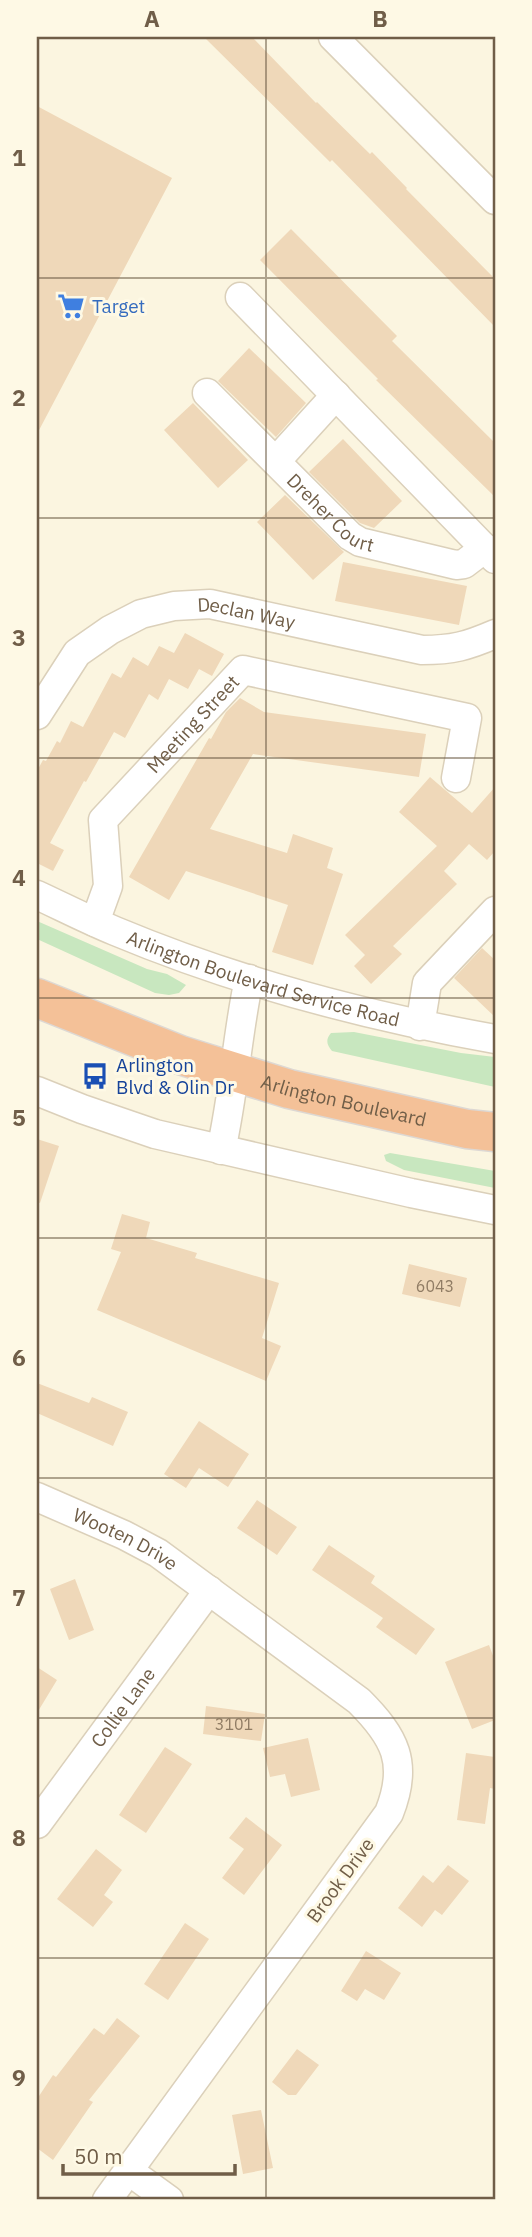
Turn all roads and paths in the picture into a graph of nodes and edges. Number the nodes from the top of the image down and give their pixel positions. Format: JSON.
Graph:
{"nodes":[{"id":1,"x":333,"y":37,"type":"edge"},
{"id":2,"x":495,"y":200,"type":"edge"},
{"id":3,"x":240,"y":297,"type":"dead end"},
{"id":4,"x":207,"y":393,"type":"dead end"},
{"id":5,"x":336,"y":395,"type":"junction"},
{"id":6,"x":276,"y":460,"type":"junction"},
{"id":7,"x":490,"y":554,"type":"edge"},
{"id":8,"x":495,"y":634,"type":"edge"},
{"id":9,"x":37,"y":715,"type":"edge"},
{"id":10,"x":456,"y":778,"type":"dead end"},
{"id":11,"x":37,"y":895,"type":"edge"},
{"id":12,"x":495,"y":911,"type":"edge"},
{"id":13,"x":95,"y":922,"type":"junction"},
{"id":14,"x":249,"y":979,"type":"junction"},
{"id":15,"x":37,"y":998,"type":"edge"},
{"id":16,"x":420,"y":1026,"type":"junction"},
{"id":17,"x":495,"y":1039,"type":"edge"},
{"id":18,"x":234,"y":1072,"type":"junction"},
{"id":19,"x":37,"y":1091,"type":"edge"},
{"id":20,"x":495,"y":1132,"type":"edge"},
{"id":21,"x":221,"y":1150,"type":"junction"},
{"id":22,"x":495,"y":1210,"type":"edge"},
{"id":23,"x":37,"y":1497,"type":"edge"},
{"id":24,"x":209,"y":1590,"type":"junction"},
{"id":25,"x":37,"y":1824,"type":"edge"},
{"id":26,"x":129,"y":2171,"type":"junction"},
{"id":27,"x":107,"y":2200,"type":"edge"},
{"id":28,"x":169,"y":2200,"type":"edge"}],
"edges":[{"from":1,"to":2,"type":"street"},
{"from":3,"to":5,"type":"street"},
{"from":4,"to":6,"type":"street","name":"Dreher Court"},
{"from":5,"to":6,"type":"street"},
{"from":5,"to":7,"type":"street"},
{"from":6,"to":7,"type":"street","name":"Dreher Court"},
{"from":8,"to":9,"type":"street","name":"Declan Way"},
{"from":10,"to":13,"type":"street","name":"Meeting Street"},
{"from":11,"to":13,"type":"street","name":"Arlington Boulevard Service Road"},
{"from":12,"to":16,"type":"street"},
{"from":13,"to":14,"type":"street","name":"Arlington Boulevard Service Road"},
{"from":14,"to":16,"type":"street","name":"Arlington Boulevard Service Road"},
{"from":14,"to":18,"type":"street"},
{"from":15,"to":18,"type":"highway","name":"Arlington Boulevard"},
{"from":16,"to":17,"type":"street","name":"Arlington Boulevard Service Road"},
{"from":18,"to":20,"type":"highway","name":"Arlington Boulevard"},
{"from":18,"to":21,"type":"street"},
{"from":19,"to":21,"type":"street"},
{"from":21,"to":22,"type":"street"},
{"from":23,"to":24,"type":"street","name":"Wooten Drive"},
{"from":24,"to":25,"type":"street","name":"Collie Lane"},
{"from":24,"to":26,"type":"street","name":"Brook Drive"},
{"from":26,"to":27,"type":"street","name":"Brook Drive"},
{"from":26,"to":28,"type":"street"}]}
